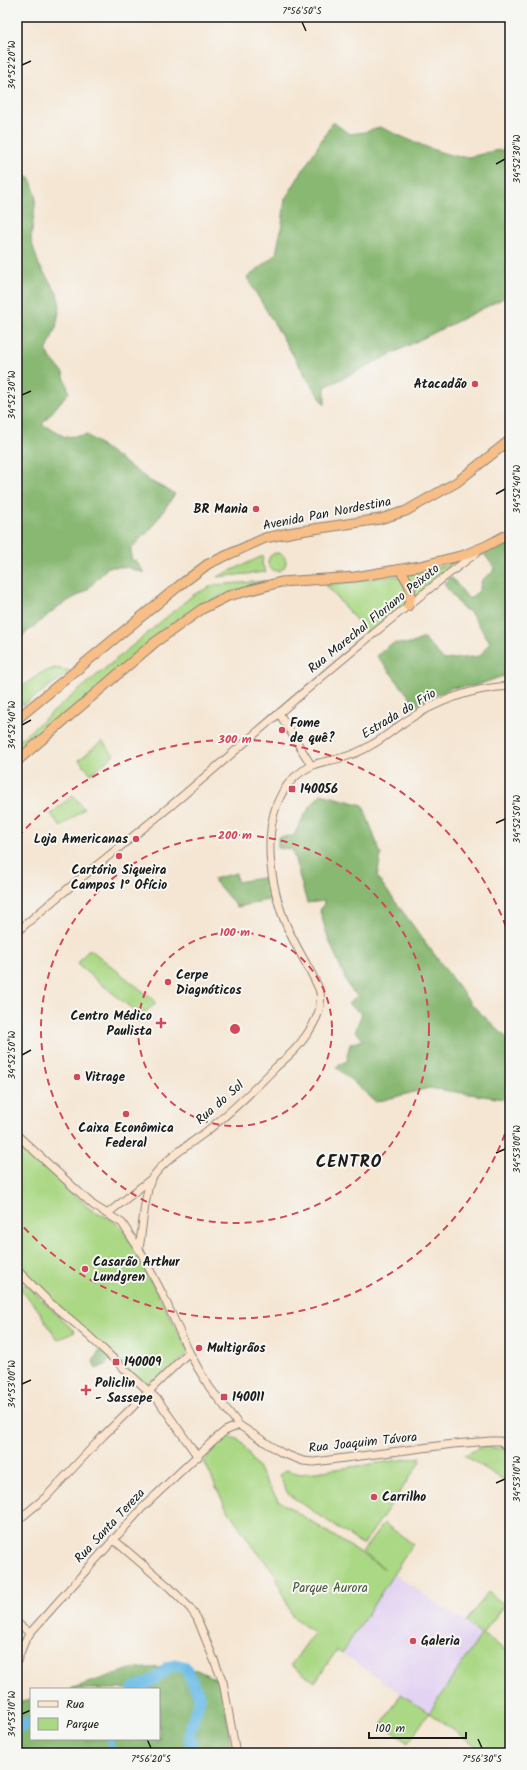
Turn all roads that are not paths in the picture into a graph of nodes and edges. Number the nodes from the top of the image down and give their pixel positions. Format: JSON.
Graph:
{"nodes":[{"id":1,"x":510,"y":440,"type":"edge"},
{"id":2,"x":510,"y":533,"type":"edge"},
{"id":3,"x":486,"y":546,"type":"junction"},
{"id":4,"x":400,"y":570,"type":"junction"},
{"id":5,"x":408,"y":606,"type":"junction"},
{"id":6,"x":510,"y":686,"type":"edge"},
{"id":7,"x":279,"y":713,"type":"junction"},
{"id":8,"x":17,"y":719,"type":"edge"},
{"id":9,"x":17,"y":761,"type":"edge"},
{"id":10,"x":311,"y":765,"type":"junction"},
{"id":11,"x":304,"y":770,"type":"joint"},
{"id":12,"x":17,"y":932,"type":"edge"},
{"id":13,"x":17,"y":1135,"type":"edge"},
{"id":14,"x":151,"y":1179,"type":"junction"},
{"id":15,"x":107,"y":1214,"type":"junction"},
{"id":16,"x":140,"y":1249,"type":"junction"},
{"id":17,"x":17,"y":1270,"type":"edge"},
{"id":18,"x":24,"y":1277,"type":"junction"},
{"id":19,"x":17,"y":1284,"type":"edge"},
{"id":20,"x":188,"y":1352,"type":"junction"},
{"id":21,"x":149,"y":1392,"type":"junction"},
{"id":22,"x":239,"y":1425,"type":"junction"},
{"id":23,"x":510,"y":1448,"type":"edge"},
{"id":24,"x":198,"y":1457,"type":"junction"},
{"id":25,"x":17,"y":1521,"type":"edge"},
{"id":26,"x":113,"y":1539,"type":"junction"},
{"id":27,"x":17,"y":1623,"type":"edge"},
{"id":28,"x":30,"y":1633,"type":"junction"},
{"id":29,"x":17,"y":1661,"type":"edge"},
{"id":30,"x":236,"y":1753,"type":"edge"}],
"edges":[{"from":1,"to":8,"type":"highway","name":"Avenida Pan Nordestina"},
{"from":2,"to":3,"type":"highway"},
{"from":3,"to":4,"type":"highway"},
{"from":3,"to":5,"type":"main road","name":"Rua Marechal Floriano Peixoto"},
{"from":4,"to":5,"type":"highway"},
{"from":4,"to":9,"type":"highway"},
{"from":5,"to":7,"type":"main road","name":"Rua Marechal Floriano Peixoto"},
{"from":6,"to":10,"type":"main road","name":"Estrada do Frio"},
{"from":7,"to":10,"type":"main road"},
{"from":7,"to":12,"type":"main road","name":"Rua Marechal Floriano Peixoto"},
{"from":10,"to":11,"type":"main road","name":"Estrada do Frio"},
{"from":11,"to":14,"type":"main road","name":"Rua do Sol"},
{"from":13,"to":15,"type":"main road","name":"Rua Joaquim Távora"},
{"from":14,"to":15,"type":"main road","name":"Rua do Sol"},
{"from":14,"to":16,"type":"main road"},
{"from":15,"to":16,"type":"main road","name":"Rua Joaquim Távora"},
{"from":16,"to":20,"type":"main road","name":"Rua Joaquim Távora"},
{"from":17,"to":18,"type":"main road"},
{"from":18,"to":19,"type":"main road"},
{"from":18,"to":21,"type":"main road"},
{"from":20,"to":21,"type":"main road"},
{"from":20,"to":22,"type":"main road","name":"Rua Joaquim Távora"},
{"from":21,"to":24,"type":"main road"},
{"from":21,"to":25,"type":"main road"},
{"from":22,"to":23,"type":"main road","name":"Rua Joaquim Távora"},
{"from":22,"to":24,"type":"main road","name":"Rua Santa Tereza"},
{"from":24,"to":26,"type":"main road","name":"Rua Santa Tereza"},
{"from":26,"to":28,"type":"main road","name":"Rua Santa Tereza"},
{"from":26,"to":30,"type":"main road"},
{"from":27,"to":28,"type":"main road"},
{"from":28,"to":29,"type":"main road","name":"Rua Santa Tereza"}]}
